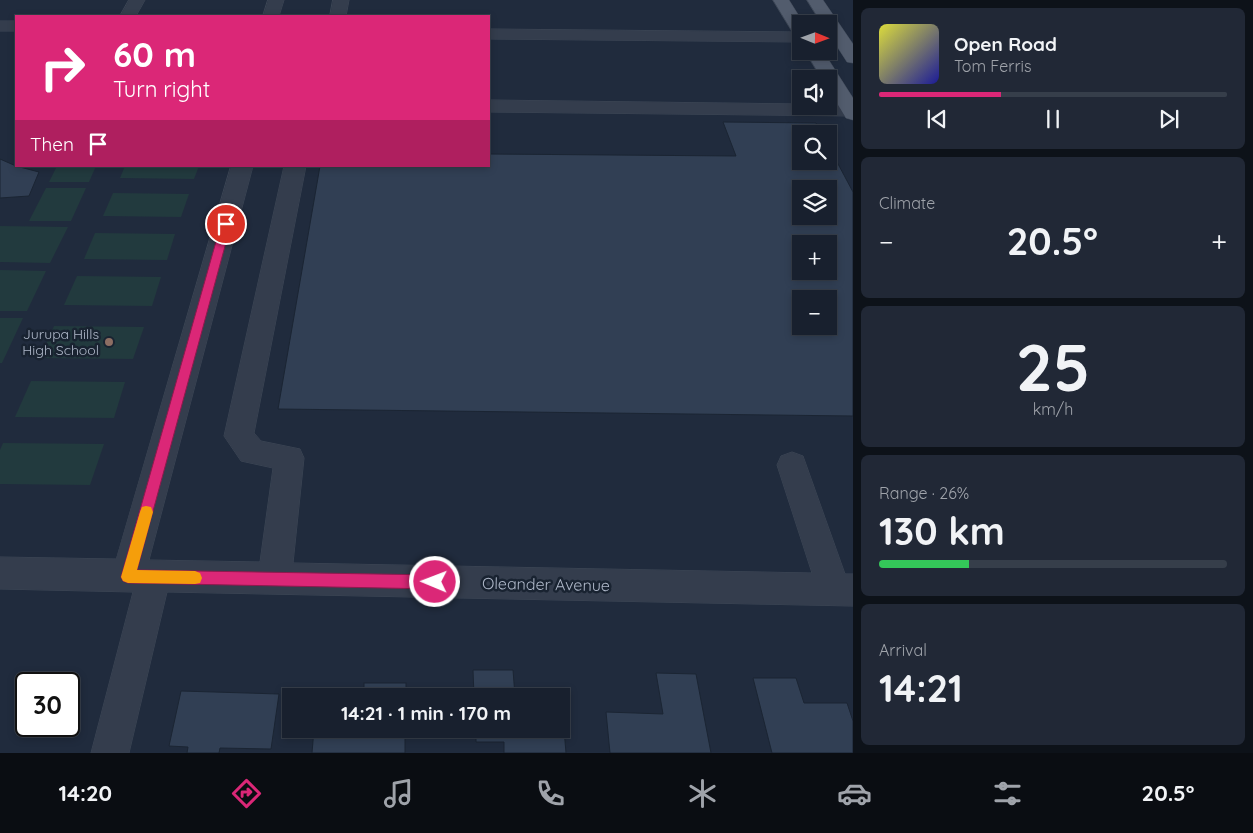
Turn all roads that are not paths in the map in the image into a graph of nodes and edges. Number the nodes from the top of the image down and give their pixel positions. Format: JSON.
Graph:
{"nodes":[{"id":1,"x":137,"y":0,"type":"edge"},
{"id":2,"x":276,"y":0,"type":"edge"},
{"id":3,"x":341,"y":0,"type":"edge"},
{"id":4,"x":781,"y":0,"type":"edge"},
{"id":5,"x":815,"y":0,"type":"edge"},
{"id":6,"x":129,"y":15,"type":"edge"},
{"id":7,"x":271,"y":15,"type":"edge"},
{"id":8,"x":338,"y":15,"type":"edge"},
{"id":9,"x":792,"y":18,"type":"edge"},
{"id":10,"x":0,"y":26,"type":"edge"},
{"id":11,"x":15,"y":26,"type":"edge"},
{"id":12,"x":490,"y":34,"type":"edge"},
{"id":13,"x":792,"y":37,"type":"edge"},
{"id":14,"x":853,"y":58,"type":"edge"},
{"id":15,"x":820,"y":60,"type":"edge"},
{"id":16,"x":490,"y":106,"type":"edge"},
{"id":17,"x":852,"y":112,"type":"edge"},
{"id":18,"x":242,"y":167,"type":"edge"},
{"id":19,"x":295,"y":167,"type":"edge"},
{"id":20,"x":792,"y":466,"type":"dead end"},
{"id":21,"x":0,"y":573,"type":"edge"},
{"id":22,"x":141,"y":577,"type":"junction"},
{"id":23,"x":275,"y":579,"type":"junction"},
{"id":24,"x":844,"y":590,"type":"edge"},
{"id":25,"x":110,"y":753,"type":"edge"}],
"edges":[{"from":1,"to":6,"type":"street"},
{"from":2,"to":7,"type":"street"},
{"from":3,"to":8,"type":"street"},
{"from":4,"to":9,"type":"main road"},
{"from":5,"to":14,"type":"main road"},
{"from":10,"to":11,"type":"street"},
{"from":12,"to":13,"type":"street"},
{"from":15,"to":17,"type":"main road"},
{"from":16,"to":17,"type":"street"},
{"from":18,"to":22,"type":"street"},
{"from":19,"to":23,"type":"street"},
{"from":20,"to":24,"type":"street"},
{"from":21,"to":22,"type":"street","name":"Oleander Avenue"},
{"from":22,"to":23,"type":"street","name":"Oleander Avenue"},
{"from":22,"to":25,"type":"street"},
{"from":23,"to":24,"type":"street","name":"Oleander Avenue"}]}
